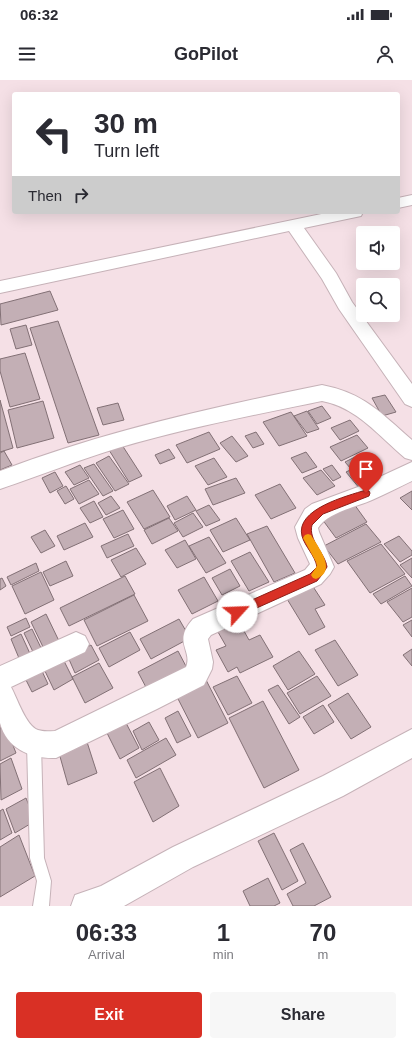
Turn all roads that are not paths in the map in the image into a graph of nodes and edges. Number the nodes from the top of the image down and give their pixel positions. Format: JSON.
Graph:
{"nodes":[{"id":1,"x":412,"y":200,"type":"edge"},
{"id":2,"x":400,"y":203,"type":"edge"},
{"id":3,"x":346,"y":214,"type":"edge"},
{"id":4,"x":294,"y":226,"type":"junction"},
{"id":5,"x":0,"y":287,"type":"edge"},
{"id":6,"x":412,"y":399,"type":"edge"},
{"id":7,"x":412,"y":452,"type":"edge"},
{"id":8,"x":412,"y":471,"type":"edge"},
{"id":9,"x":0,"y":480,"type":"edge"},
{"id":10,"x":76,"y":644,"type":"dead end"},
{"id":11,"x":0,"y":679,"type":"edge"},
{"id":12,"x":0,"y":693,"type":"edge"},
{"id":13,"x":412,"y":743,"type":"edge"},
{"id":14,"x":34,"y":744,"type":"junction"},
{"id":15,"x":41,"y":906,"type":"edge"},
{"id":16,"x":86,"y":906,"type":"edge"}],
"edges":[{"from":1,"to":2,"type":"street"},
{"from":3,"to":4,"type":"street"},
{"from":4,"to":5,"type":"street"},
{"from":4,"to":6,"type":"street"},
{"from":7,"to":9,"type":"street"},
{"from":8,"to":14,"type":"street"},
{"from":10,"to":11,"type":"street"},
{"from":12,"to":14,"type":"street"},
{"from":13,"to":16,"type":"street"},
{"from":14,"to":15,"type":"lane"}]}
